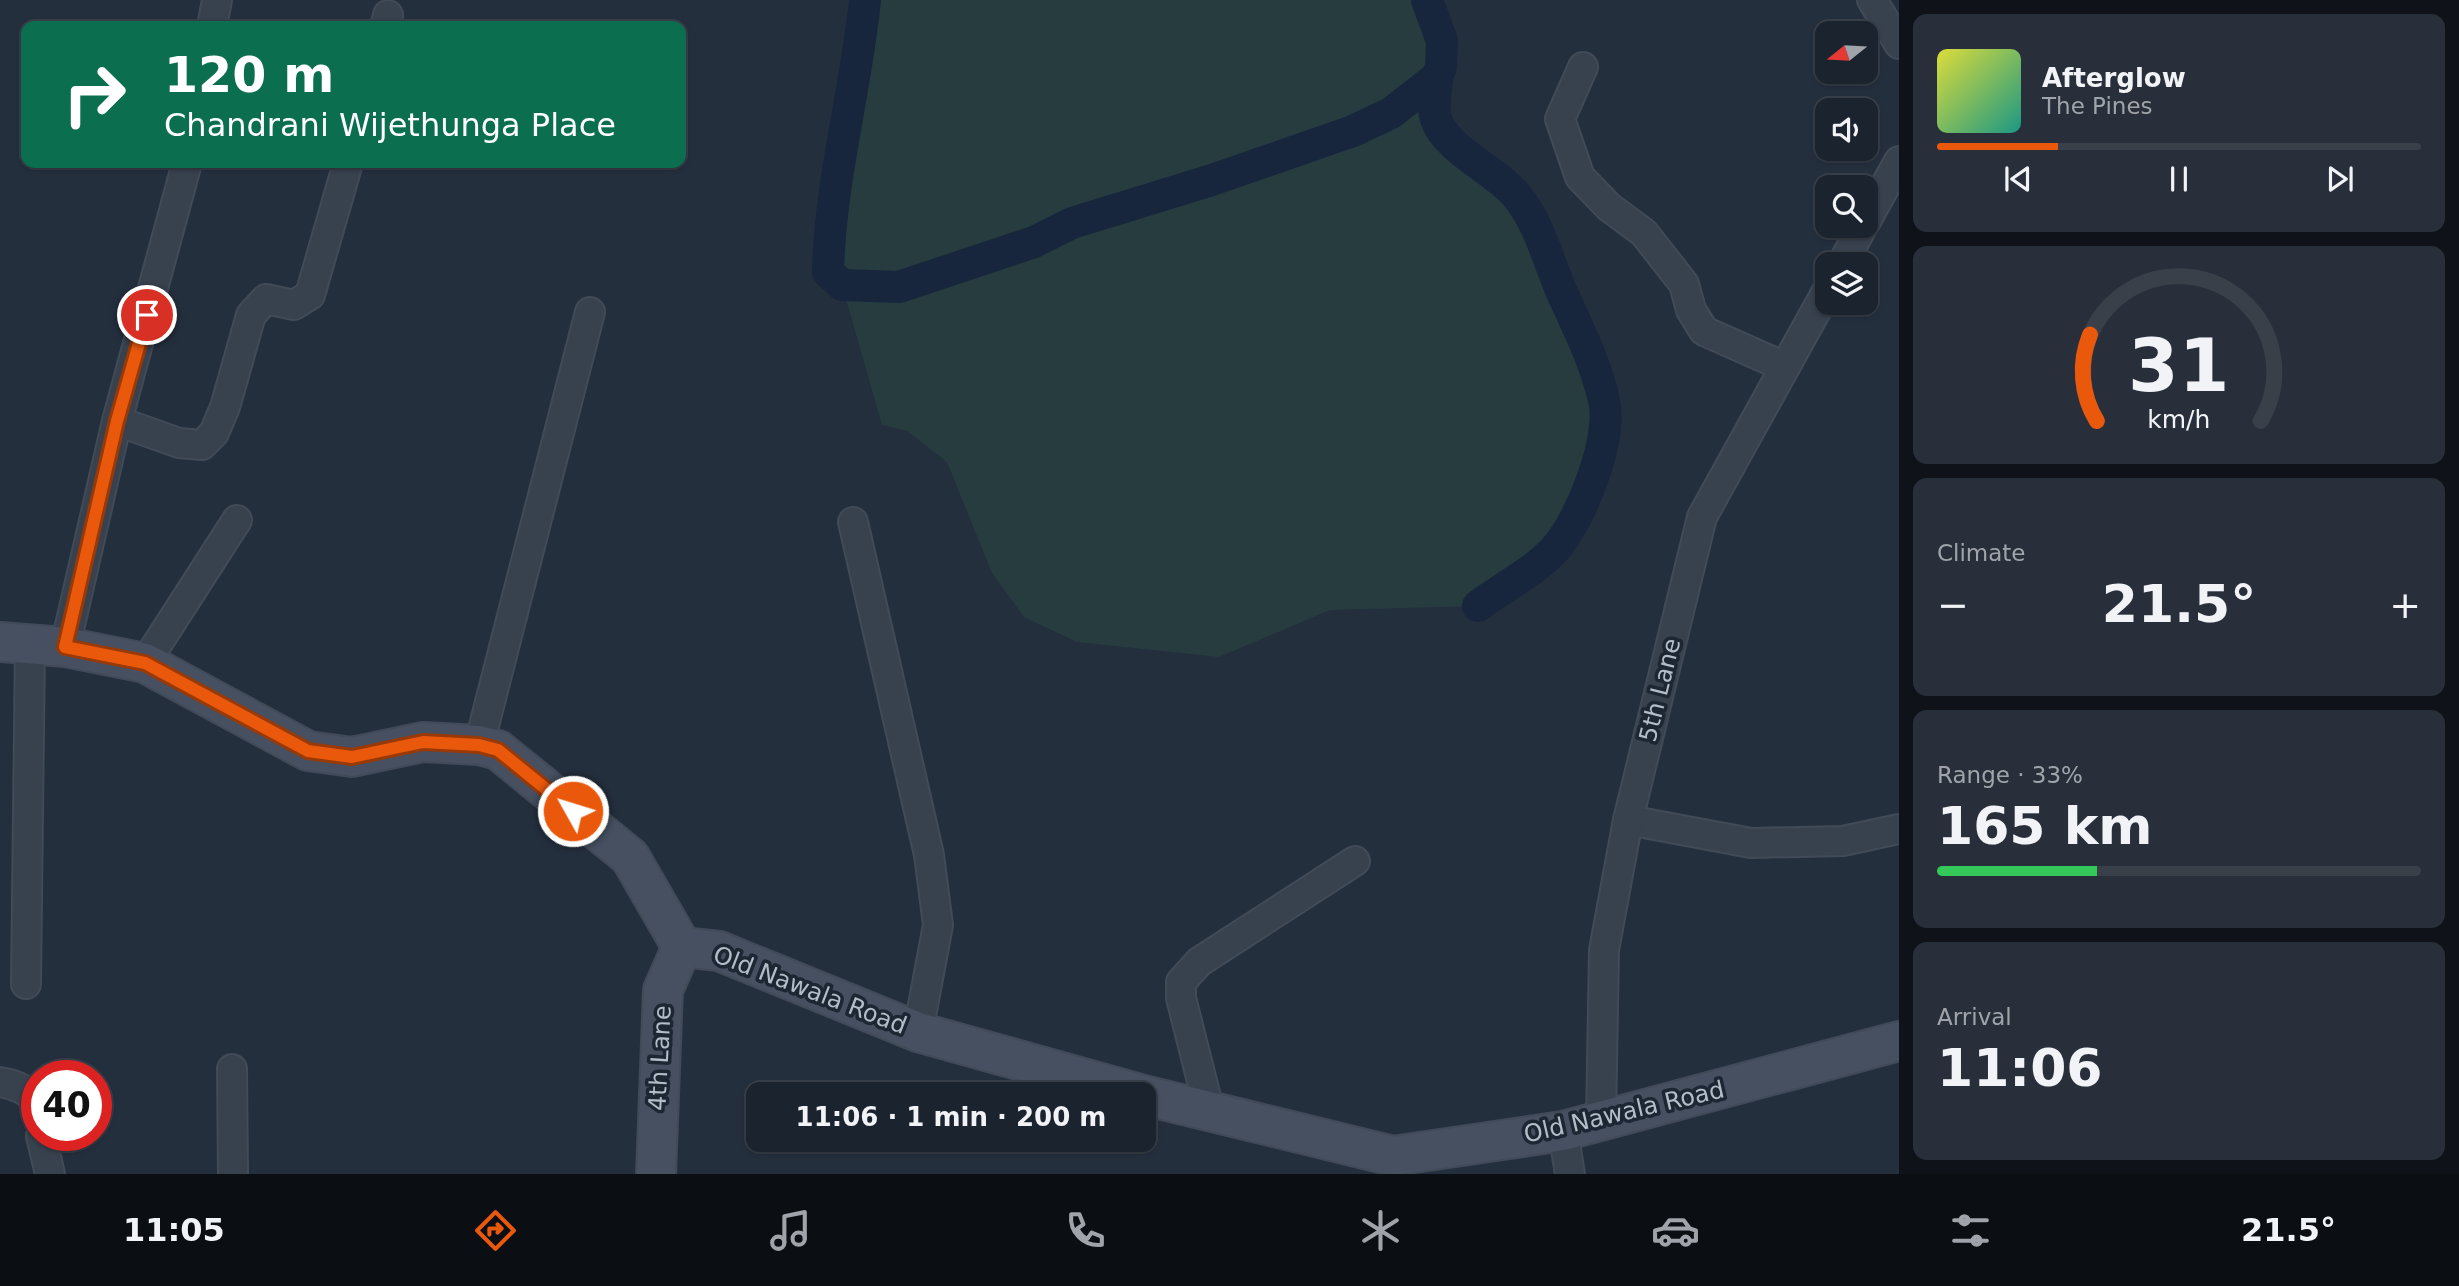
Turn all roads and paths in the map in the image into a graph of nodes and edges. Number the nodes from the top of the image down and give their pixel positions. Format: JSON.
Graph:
{"nodes":[{"id":1,"x":217,"y":0,"type":"edge"},
{"id":2,"x":1872,"y":0,"type":"edge"},
{"id":3,"x":213,"y":21,"type":"edge"},
{"id":4,"x":1899,"y":44,"type":"edge"},
{"id":5,"x":1583,"y":67,"type":"dead end"},
{"id":6,"x":1899,"y":161,"type":"edge"},
{"id":7,"x":186,"y":168,"type":"edge"},
{"id":8,"x":347,"y":168,"type":"edge"},
{"id":9,"x":1878,"y":198,"type":"edge"},
{"id":10,"x":590,"y":312,"type":"dead end"},
{"id":11,"x":1815,"y":313,"type":"edge"},
{"id":12,"x":1785,"y":367,"type":"junction"},
{"id":13,"x":117,"y":421,"type":"junction"},
{"id":14,"x":237,"y":520,"type":"dead end"},
{"id":15,"x":853,"y":522,"type":"dead end"},
{"id":16,"x":32,"y":644,"type":"edge"},
{"id":17,"x":145,"y":663,"type":"junction"},
{"id":18,"x":479,"y":745,"type":"junction"},
{"id":19,"x":1628,"y":820,"type":"junction"},
{"id":20,"x":1899,"y":829,"type":"edge"},
{"id":21,"x":1355,"y":861,"type":"dead end"},
{"id":22,"x":682,"y":947,"type":"junction"},
{"id":23,"x":26,"y":984,"type":"dead end"},
{"id":24,"x":918,"y":1032,"type":"junction"},
{"id":25,"x":1899,"y":1041,"type":"edge"},
{"id":26,"x":232,"y":1069,"type":"dead end"},
{"id":27,"x":0,"y":1082,"type":"edge"},
{"id":28,"x":1098,"y":1082,"type":"edge"},
{"id":29,"x":21,"y":1087,"type":"edge"},
{"id":30,"x":1156,"y":1098,"type":"edge"},
{"id":31,"x":1210,"y":1113,"type":"junction"},
{"id":32,"x":1601,"y":1121,"type":"junction"},
{"id":33,"x":1563,"y":1131,"type":"junction"},
{"id":34,"x":45,"y":1151,"type":"edge"},
{"id":35,"x":50,"y":1174,"type":"edge"},
{"id":36,"x":233,"y":1174,"type":"edge"},
{"id":37,"x":656,"y":1174,"type":"edge"},
{"id":38,"x":1570,"y":1174,"type":"edge"}],
"edges":[{"from":1,"to":3,"type":"street"},
{"from":2,"to":4,"type":"street"},
{"from":5,"to":12,"type":"street"},
{"from":6,"to":9,"type":"street"},
{"from":7,"to":13,"type":"street"},
{"from":8,"to":13,"type":"street"},
{"from":10,"to":18,"type":"street"},
{"from":11,"to":12,"type":"street","name":"5th Lane"},
{"from":12,"to":19,"type":"street","name":"5th Lane"},
{"from":13,"to":16,"type":"street"},
{"from":14,"to":17,"type":"street"},
{"from":15,"to":24,"type":"street"},
{"from":16,"to":17,"type":"street","name":"Old Nawala Road"},
{"from":16,"to":23,"type":"street"},
{"from":17,"to":18,"type":"street","name":"Old Nawala Road"},
{"from":18,"to":22,"type":"street","name":"Old Nawala Road"},
{"from":19,"to":20,"type":"street"},
{"from":19,"to":32,"type":"street","name":"5th Lane"},
{"from":21,"to":31,"type":"street"},
{"from":22,"to":24,"type":"street","name":"Old Nawala Road"},
{"from":22,"to":37,"type":"street","name":"4th Lane"},
{"from":24,"to":28,"type":"street","name":"Old Nawala Road"},
{"from":25,"to":32,"type":"street","name":"Old Nawala Road"},
{"from":26,"to":36,"type":"street"},
{"from":27,"to":29,"type":"street"},
{"from":30,"to":31,"type":"street","name":"Old Nawala Road"},
{"from":31,"to":33,"type":"street","name":"Old Nawala Road"},
{"from":32,"to":33,"type":"street","name":"Old Nawala Road"},
{"from":33,"to":38,"type":"street"},
{"from":34,"to":35,"type":"street"}]}
